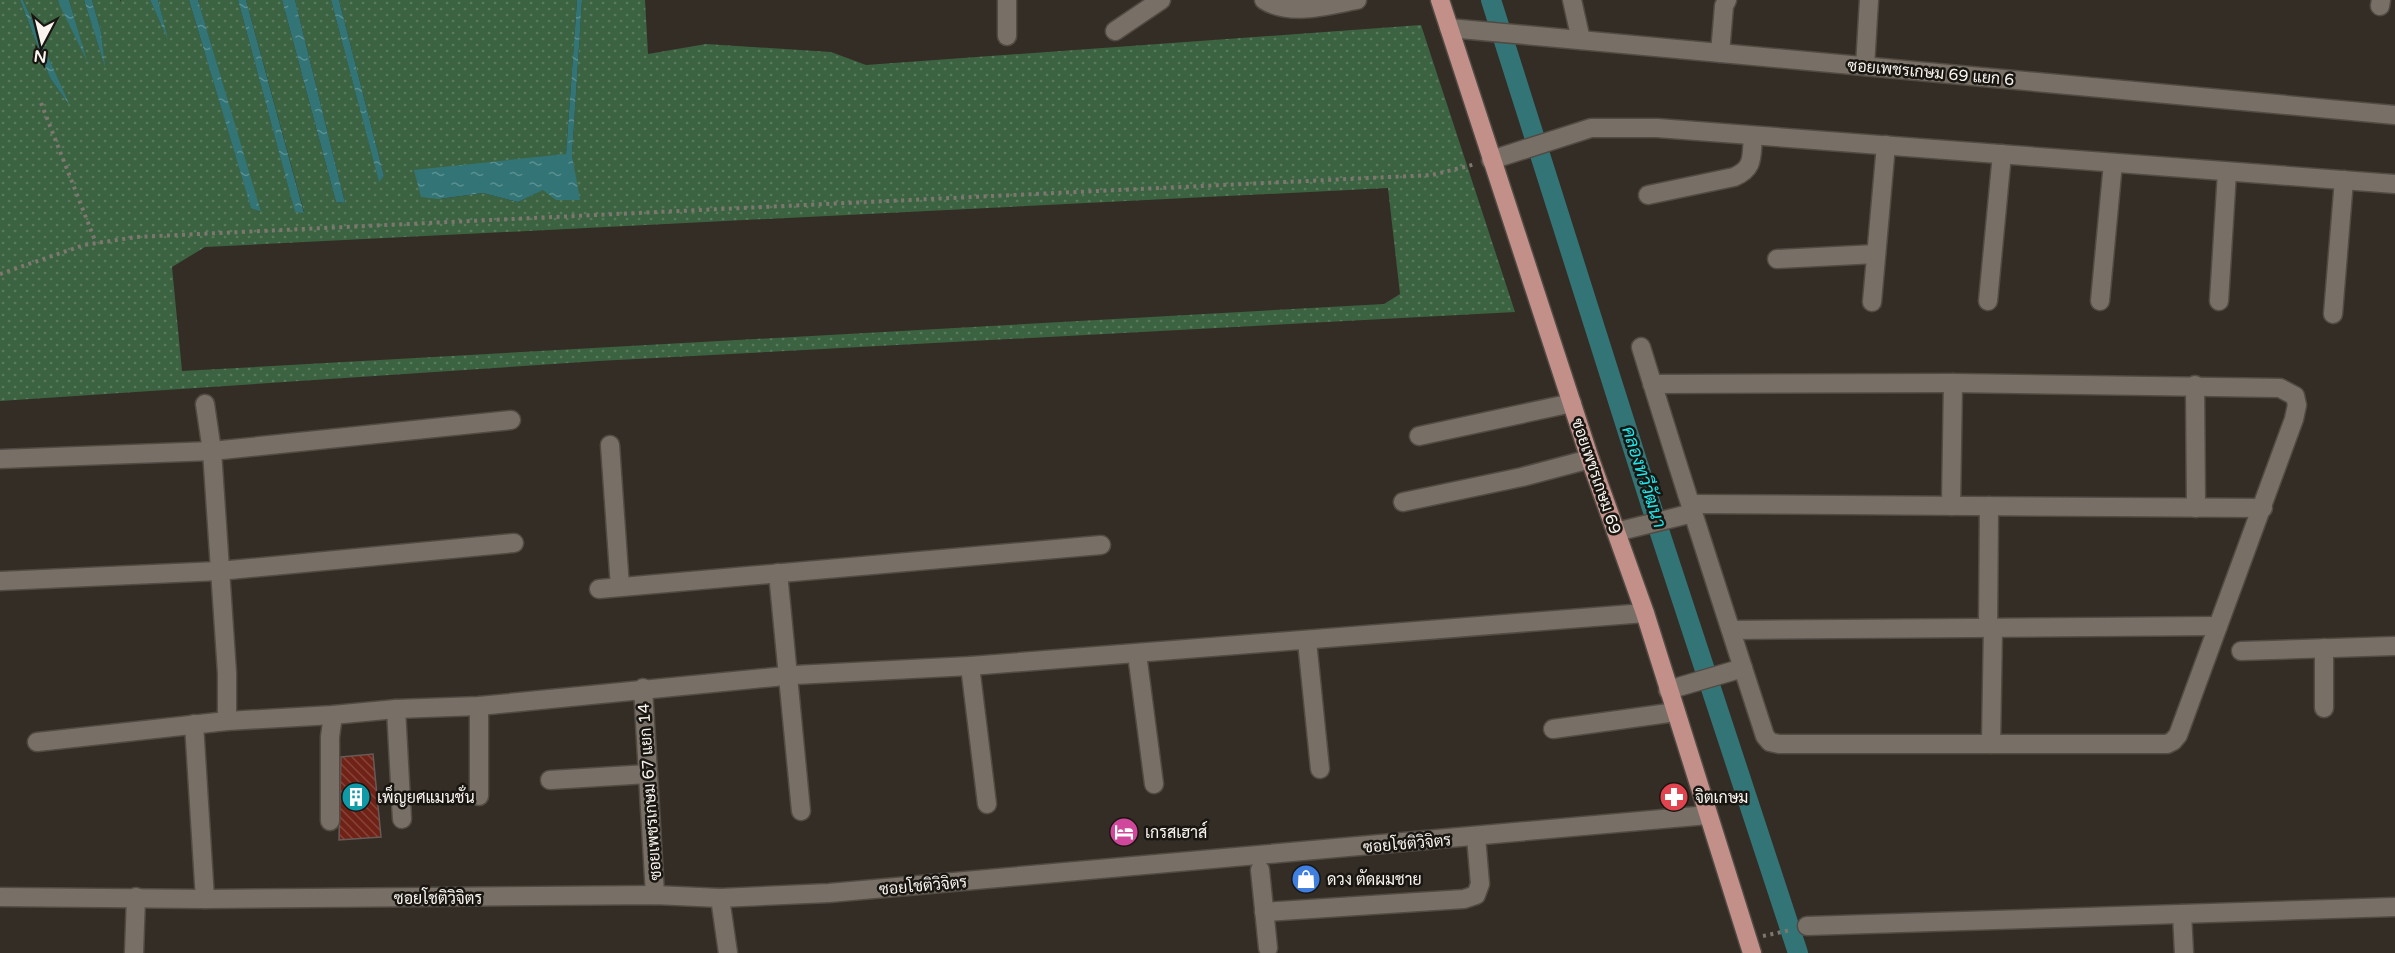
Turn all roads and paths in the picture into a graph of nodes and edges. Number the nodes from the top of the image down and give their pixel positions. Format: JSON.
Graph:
{"nodes":[{"id":1,"x":1007,"y":0,"type":"edge"},
{"id":2,"x":1161,"y":0,"type":"edge"},
{"id":3,"x":1264,"y":0,"type":"edge"},
{"id":4,"x":1357,"y":0,"type":"edge"},
{"id":5,"x":1440,"y":0,"type":"edge"},
{"id":6,"x":1572,"y":0,"type":"edge"},
{"id":7,"x":1727,"y":0,"type":"edge"},
{"id":8,"x":1869,"y":0,"type":"edge"},
{"id":9,"x":1449,"y":28,"type":"junction"},
{"id":10,"x":1115,"y":30,"type":"dead end"},
{"id":11,"x":1007,"y":36,"type":"dead end"},
{"id":12,"x":1581,"y":40,"type":"junction"},
{"id":13,"x":1720,"y":53,"type":"junction"},
{"id":14,"x":1865,"y":66,"type":"junction"},
{"id":15,"x":41,"y":103,"type":"dead end"},
{"id":16,"x":2395,"y":115,"type":"edge"},
{"id":17,"x":1753,"y":136,"type":"junction"},
{"id":18,"x":1886,"y":145,"type":"junction"},
{"id":19,"x":2002,"y":154,"type":"junction"},
{"id":20,"x":1491,"y":160,"type":"junction"},
{"id":21,"x":2113,"y":163,"type":"junction"},
{"id":22,"x":2227,"y":172,"type":"junction"},
{"id":23,"x":2344,"y":180,"type":"junction"},
{"id":24,"x":2395,"y":184,"type":"edge"},
{"id":25,"x":1647,"y":195,"type":"dead end"},
{"id":26,"x":96,"y":243,"type":"junction"},
{"id":27,"x":1876,"y":254,"type":"junction"},
{"id":28,"x":1777,"y":259,"type":"dead end"},
{"id":29,"x":0,"y":274,"type":"edge"},
{"id":30,"x":1988,"y":301,"type":"dead end"},
{"id":31,"x":2100,"y":301,"type":"dead end"},
{"id":32,"x":2219,"y":301,"type":"dead end"},
{"id":33,"x":1872,"y":302,"type":"dead end"},
{"id":34,"x":2333,"y":314,"type":"dead end"},
{"id":35,"x":1641,"y":347,"type":"dead end"},
{"id":36,"x":1953,"y":383,"type":"junction"},
{"id":37,"x":1652,"y":384,"type":"junction"},
{"id":38,"x":2195,"y":385,"type":"junction"},
{"id":39,"x":1572,"y":403,"type":"junction"},
{"id":40,"x":205,"y":404,"type":"dead end"},
{"id":41,"x":511,"y":420,"type":"dead end"},
{"id":42,"x":1419,"y":436,"type":"dead end"},
{"id":43,"x":610,"y":445,"type":"dead end"},
{"id":44,"x":212,"y":451,"type":"junction"},
{"id":45,"x":0,"y":459,"type":"edge"},
{"id":46,"x":1590,"y":459,"type":"junction"},
{"id":47,"x":1403,"y":502,"type":"dead end"},
{"id":48,"x":1951,"y":506,"type":"junction"},
{"id":49,"x":1989,"y":506,"type":"junction"},
{"id":50,"x":2196,"y":508,"type":"junction"},
{"id":51,"x":2263,"y":508,"type":"junction"},
{"id":52,"x":1687,"y":512,"type":"junction"},
{"id":53,"x":1624,"y":530,"type":"junction"},
{"id":54,"x":514,"y":543,"type":"dead end"},
{"id":55,"x":1101,"y":545,"type":"dead end"},
{"id":56,"x":219,"y":571,"type":"junction"},
{"id":57,"x":778,"y":573,"type":"junction"},
{"id":58,"x":0,"y":581,"type":"edge"},
{"id":59,"x":620,"y":587,"type":"junction"},
{"id":60,"x":599,"y":589,"type":"dead end"},
{"id":61,"x":1645,"y":613,"type":"junction"},
{"id":62,"x":2218,"y":626,"type":"junction"},
{"id":63,"x":1990,"y":628,"type":"junction"},
{"id":64,"x":1731,"y":630,"type":"junction"},
{"id":65,"x":1307,"y":641,"type":"junction"},
{"id":66,"x":2395,"y":646,"type":"edge"},
{"id":67,"x":2324,"y":648,"type":"junction"},
{"id":68,"x":2241,"y":651,"type":"dead end"},
{"id":69,"x":1137,"y":654,"type":"junction"},
{"id":70,"x":970,"y":666,"type":"junction"},
{"id":71,"x":1743,"y":668,"type":"junction"},
{"id":72,"x":789,"y":676,"type":"junction"},
{"id":73,"x":1676,"y":687,"type":"junction"},
{"id":74,"x":643,"y":688,"type":"junction"},
{"id":75,"x":479,"y":706,"type":"junction"},
{"id":76,"x":2324,"y":708,"type":"dead end"},
{"id":77,"x":396,"y":709,"type":"junction"},
{"id":78,"x":1676,"y":712,"type":"junction"},
{"id":79,"x":333,"y":715,"type":"junction"},
{"id":80,"x":227,"y":721,"type":"junction"},
{"id":81,"x":194,"y":724,"type":"junction"},
{"id":82,"x":1553,"y":729,"type":"dead end"},
{"id":83,"x":37,"y":742,"type":"dead end"},
{"id":84,"x":1991,"y":744,"type":"junction"},
{"id":85,"x":1320,"y":769,"type":"dead end"},
{"id":86,"x":648,"y":774,"type":"junction"},
{"id":87,"x":550,"y":780,"type":"dead end"},
{"id":88,"x":1154,"y":784,"type":"dead end"},
{"id":89,"x":479,"y":796,"type":"dead end"},
{"id":90,"x":987,"y":804,"type":"dead end"},
{"id":91,"x":801,"y":811,"type":"dead end"},
{"id":92,"x":1708,"y":815,"type":"junction"},
{"id":93,"x":402,"y":819,"type":"dead end"},
{"id":94,"x":330,"y":821,"type":"dead end"},
{"id":95,"x":1476,"y":837,"type":"junction"},
{"id":96,"x":1260,"y":870,"type":"dead end"},
{"id":97,"x":655,"y":895,"type":"junction"},
{"id":98,"x":0,"y":897,"type":"edge"},
{"id":99,"x":136,"y":897,"type":"junction"},
{"id":100,"x":720,"y":898,"type":"junction"},
{"id":101,"x":205,"y":899,"type":"junction"},
{"id":102,"x":2395,"y":908,"type":"edge"},
{"id":103,"x":1264,"y":912,"type":"junction"},
{"id":104,"x":2182,"y":914,"type":"junction"},
{"id":105,"x":1807,"y":926,"type":"joint"},
{"id":106,"x":1756,"y":945,"type":"edge"},
{"id":107,"x":1268,"y":948,"type":"dead end"},
{"id":108,"x":134,"y":953,"type":"edge"},
{"id":109,"x":728,"y":953,"type":"edge"},
{"id":110,"x":2184,"y":953,"type":"edge"}],
"edges":[{"from":1,"to":11,"type":"street"},
{"from":2,"to":10,"type":"street"},
{"from":3,"to":4,"type":"street"},
{"from":5,"to":9,"type":"main road","name":"ซอยเพชรเกษม 69"},
{"from":6,"to":12,"type":"street"},
{"from":7,"to":13,"type":"street"},
{"from":8,"to":14,"type":"street"},
{"from":9,"to":12,"type":"street","name":"ซอยเพชรเกษม 69 แยก 6"},
{"from":9,"to":20,"type":"main road","name":"ซอยเพชรเกษม 69"},
{"from":12,"to":13,"type":"street","name":"ซอยเพชรเกษม 69 แยก 6"},
{"from":13,"to":14,"type":"street","name":"ซอยเพชรเกษม 69 แยก 6"},
{"from":14,"to":16,"type":"street","name":"ซอยเพชรเกษม 69 แยก 6"},
{"from":15,"to":26,"type":"path"},
{"from":17,"to":18,"type":"street"},
{"from":17,"to":20,"type":"street"},
{"from":17,"to":25,"type":"street"},
{"from":18,"to":19,"type":"street"},
{"from":18,"to":27,"type":"street"},
{"from":19,"to":21,"type":"street"},
{"from":19,"to":30,"type":"street"},
{"from":20,"to":26,"type":"path"},
{"from":20,"to":39,"type":"main road","name":"ซอยเพชรเกษม 69"},
{"from":21,"to":22,"type":"street"},
{"from":21,"to":31,"type":"street"},
{"from":22,"to":23,"type":"street"},
{"from":22,"to":32,"type":"street"},
{"from":23,"to":24,"type":"street"},
{"from":23,"to":34,"type":"street"},
{"from":26,"to":29,"type":"path"},
{"from":27,"to":28,"type":"street"},
{"from":27,"to":33,"type":"street"},
{"from":35,"to":37,"type":"street"},
{"from":36,"to":37,"type":"street"},
{"from":36,"to":38,"type":"street"},
{"from":36,"to":48,"type":"street"},
{"from":37,"to":52,"type":"street"},
{"from":38,"to":50,"type":"street"},
{"from":38,"to":51,"type":"street"},
{"from":39,"to":42,"type":"street"},
{"from":39,"to":46,"type":"main road","name":"ซอยเพชรเกษม 69"},
{"from":40,"to":44,"type":"street"},
{"from":41,"to":44,"type":"street"},
{"from":43,"to":59,"type":"street"},
{"from":44,"to":45,"type":"street"},
{"from":44,"to":56,"type":"street"},
{"from":46,"to":47,"type":"street"},
{"from":46,"to":53,"type":"main road","name":"ซอยเพชรเกษม 69"},
{"from":48,"to":49,"type":"street"},
{"from":48,"to":52,"type":"street"},
{"from":49,"to":50,"type":"street"},
{"from":49,"to":63,"type":"street"},
{"from":50,"to":51,"type":"street"},
{"from":51,"to":62,"type":"street"},
{"from":52,"to":53,"type":"street"},
{"from":52,"to":64,"type":"street"},
{"from":53,"to":61,"type":"main road","name":"ซอยเพชรเกษม 69"},
{"from":54,"to":56,"type":"street"},
{"from":55,"to":57,"type":"street"},
{"from":56,"to":58,"type":"street"},
{"from":56,"to":80,"type":"street"},
{"from":57,"to":59,"type":"street"},
{"from":57,"to":72,"type":"street"},
{"from":59,"to":60,"type":"street"},
{"from":61,"to":65,"type":"street"},
{"from":61,"to":73,"type":"main road","name":"ซอยเพชรเกษม 69"},
{"from":62,"to":63,"type":"street"},
{"from":62,"to":84,"type":"street"},
{"from":63,"to":64,"type":"street"},
{"from":63,"to":84,"type":"street"},
{"from":64,"to":71,"type":"street"},
{"from":65,"to":69,"type":"street"},
{"from":65,"to":85,"type":"street"},
{"from":66,"to":67,"type":"street"},
{"from":67,"to":68,"type":"street"},
{"from":67,"to":76,"type":"street"},
{"from":69,"to":70,"type":"street"},
{"from":69,"to":88,"type":"street"},
{"from":70,"to":72,"type":"street"},
{"from":70,"to":90,"type":"street"},
{"from":71,"to":73,"type":"street"},
{"from":71,"to":84,"type":"street"},
{"from":72,"to":74,"type":"street"},
{"from":72,"to":91,"type":"street"},
{"from":73,"to":78,"type":"main road","name":"ซอยเพชรเกษม 69"},
{"from":74,"to":75,"type":"street"},
{"from":74,"to":86,"type":"street","name":"ซอยเพชรเกษม 67 แยก 14"},
{"from":75,"to":77,"type":"street"},
{"from":75,"to":89,"type":"street"},
{"from":77,"to":79,"type":"street"},
{"from":77,"to":93,"type":"street"},
{"from":78,"to":82,"type":"street"},
{"from":78,"to":92,"type":"main road","name":"ซอยเพชรเกษม 69"},
{"from":79,"to":80,"type":"street"},
{"from":79,"to":94,"type":"street"},
{"from":80,"to":81,"type":"street"},
{"from":81,"to":83,"type":"street"},
{"from":81,"to":101,"type":"street"},
{"from":86,"to":87,"type":"street"},
{"from":86,"to":97,"type":"street","name":"ซอยเพชรเกษม 67 แยก 14"},
{"from":92,"to":95,"type":"street","name":"ซอยโชติวิจิตร"},
{"from":92,"to":106,"type":"main road","name":"ซอยเพชรเกษม 69"},
{"from":95,"to":100,"type":"street","name":"ซอยโชติวิจิตร"},
{"from":95,"to":103,"type":"street"},
{"from":96,"to":103,"type":"street"},
{"from":97,"to":100,"type":"street","name":"ซอยโชติวิจิตร"},
{"from":97,"to":101,"type":"street","name":"ซอยโชติวิจิตร"},
{"from":98,"to":99,"type":"street","name":"ซอยโชติวิจิตร"},
{"from":99,"to":101,"type":"street","name":"ซอยโชติวิจิตร"},
{"from":99,"to":108,"type":"street"},
{"from":100,"to":109,"type":"street"},
{"from":102,"to":104,"type":"street"},
{"from":103,"to":107,"type":"street"},
{"from":104,"to":105,"type":"street"},
{"from":104,"to":110,"type":"street"},
{"from":105,"to":106,"type":"path"}]}
